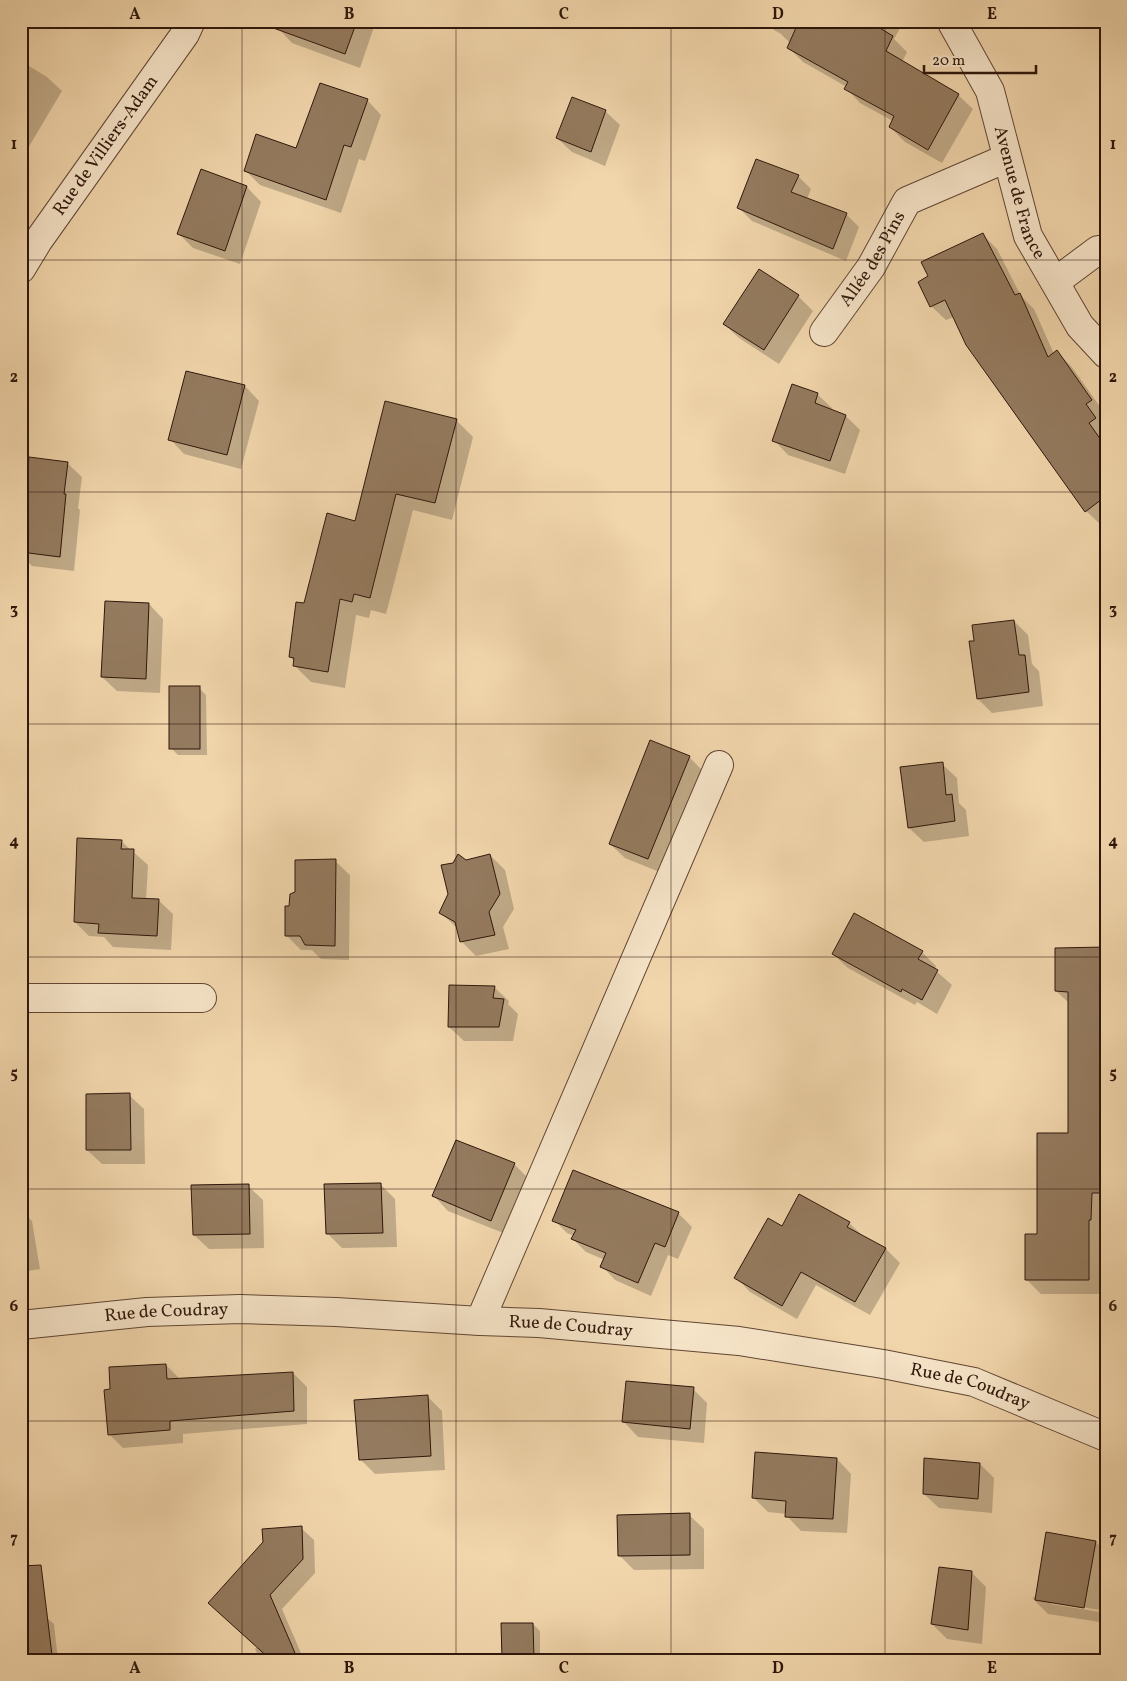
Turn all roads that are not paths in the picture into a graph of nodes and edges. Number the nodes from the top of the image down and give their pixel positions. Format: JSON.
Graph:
{"nodes":[{"id":1,"x":191,"y":21,"type":"edge"},
{"id":2,"x":957,"y":26,"type":"edge"},
{"id":3,"x":1007,"y":158,"type":"junction"},
{"id":4,"x":1106,"y":250,"type":"edge"},
{"id":5,"x":21,"y":269,"type":"edge"},
{"id":6,"x":1055,"y":282,"type":"junction"},
{"id":7,"x":824,"y":332,"type":"dead end"},
{"id":8,"x":1106,"y":354,"type":"edge"},
{"id":9,"x":719,"y":765,"type":"dead end"},
{"id":10,"x":21,"y":998,"type":"edge"},
{"id":11,"x":202,"y":998,"type":"dead end"},
{"id":12,"x":480,"y":1321,"type":"junction"},
{"id":13,"x":21,"y":1325,"type":"edge"},
{"id":14,"x":1106,"y":1437,"type":"edge"}],
"edges":[{"from":1,"to":5,"type":"street","name":"Rue de Villiers-Adam"},
{"from":2,"to":3,"type":"street","name":"Avenue de France"},
{"from":3,"to":6,"type":"street","name":"Avenue de France"},
{"from":3,"to":7,"type":"street","name":"Allée des Pins"},
{"from":4,"to":6,"type":"street"},
{"from":6,"to":8,"type":"street","name":"Avenue de France"},
{"from":9,"to":12,"type":"street"},
{"from":10,"to":11,"type":"street"},
{"from":12,"to":13,"type":"street","name":"Rue de Coudray"},
{"from":12,"to":14,"type":"street","name":"Rue de Coudray"}]}
